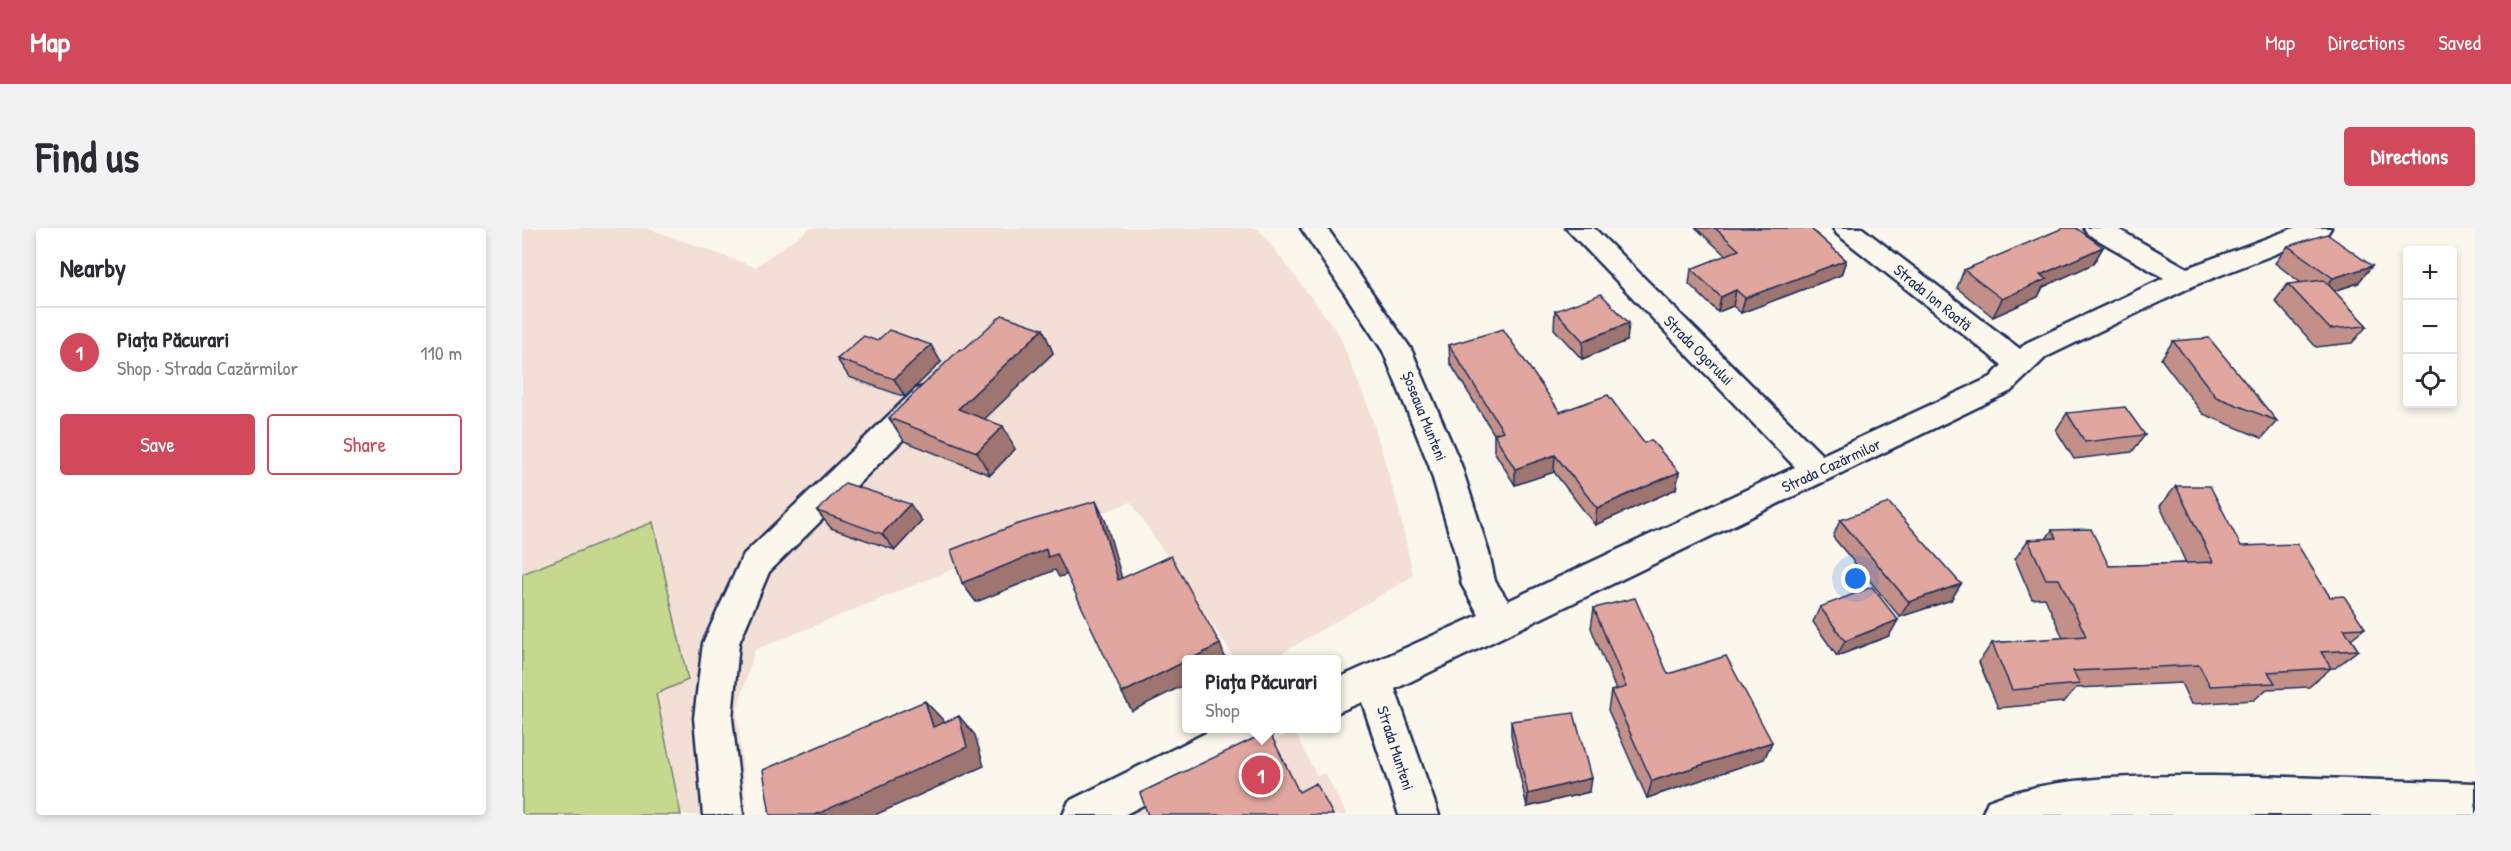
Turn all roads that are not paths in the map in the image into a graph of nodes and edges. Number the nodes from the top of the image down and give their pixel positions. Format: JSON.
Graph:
{"nodes":[{"id":1,"x":1314,"y":228,"type":"edge"},
{"id":2,"x":1579,"y":228,"type":"edge"},
{"id":3,"x":1846,"y":228,"type":"edge"},
{"id":4,"x":2097,"y":228,"type":"edge"},
{"id":5,"x":2318,"y":228,"type":"edge"},
{"id":6,"x":2185,"y":279,"type":"junction"},
{"id":7,"x":2021,"y":365,"type":"junction"},
{"id":8,"x":952,"y":373,"type":"edge"},
{"id":9,"x":1818,"y":471,"type":"junction"},
{"id":10,"x":1501,"y":619,"type":"junction"},
{"id":11,"x":1374,"y":681,"type":"junction"},
{"id":12,"x":1341,"y":694,"type":"edge"},
{"id":13,"x":1247,"y":733,"type":"edge"},
{"id":14,"x":2475,"y":802,"type":"edge"},
{"id":15,"x":723,"y":815,"type":"edge"},
{"id":16,"x":1083,"y":815,"type":"edge"},
{"id":17,"x":1419,"y":815,"type":"edge"},
{"id":18,"x":2002,"y":815,"type":"edge"}],
"edges":[{"from":1,"to":10,"type":"street","name":"Șoseaua Munteni"},
{"from":2,"to":9,"type":"street","name":"Strada Ogorului"},
{"from":3,"to":7,"type":"street","name":"Strada Ion Roată"},
{"from":4,"to":6,"type":"street"},
{"from":5,"to":6,"type":"street","name":"Strada Cazărmilor"},
{"from":6,"to":7,"type":"street","name":"Strada Cazărmilor"},
{"from":7,"to":9,"type":"street","name":"Strada Cazărmilor"},
{"from":8,"to":15,"type":"street"},
{"from":9,"to":10,"type":"street","name":"Strada Cazărmilor"},
{"from":10,"to":11,"type":"street","name":"Strada Cazărmilor"},
{"from":11,"to":12,"type":"street","name":"Strada Cazărmilor"},
{"from":11,"to":17,"type":"street","name":"Strada Munteni"},
{"from":13,"to":16,"type":"street"},
{"from":14,"to":18,"type":"street"}]}
